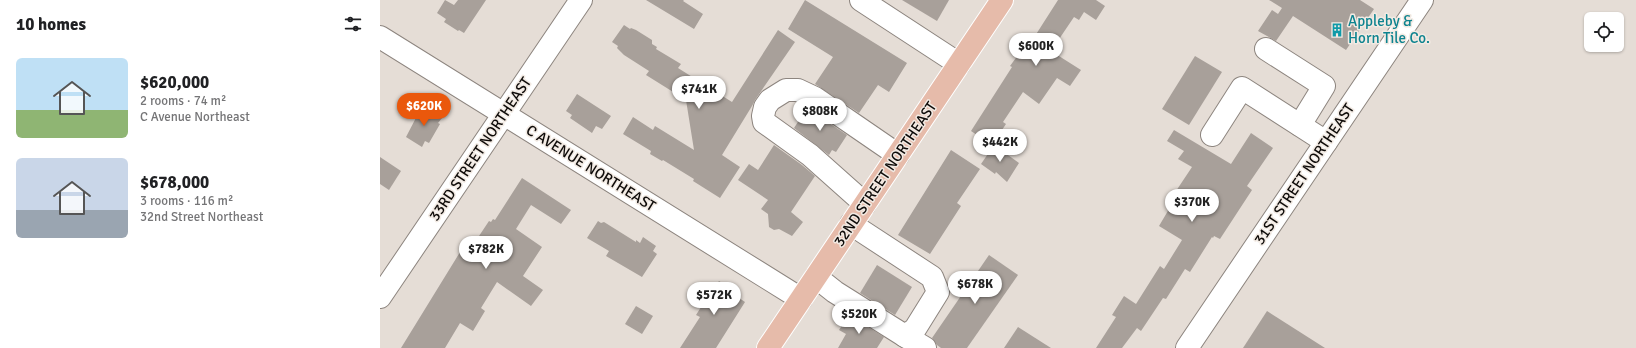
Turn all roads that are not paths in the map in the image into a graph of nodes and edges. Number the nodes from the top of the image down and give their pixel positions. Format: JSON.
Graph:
{"nodes":[{"id":1,"x":581,"y":0,"type":"edge"},
{"id":2,"x":861,"y":0,"type":"edge"},
{"id":3,"x":1002,"y":0,"type":"edge"},
{"id":4,"x":1422,"y":0,"type":"edge"},
{"id":5,"x":380,"y":37,"type":"edge"},
{"id":6,"x":1266,"y":49,"type":"dead end"},
{"id":7,"x":959,"y":64,"type":"junction"},
{"id":8,"x":1317,"y":98,"type":"junction"},
{"id":9,"x":504,"y":114,"type":"junction"},
{"id":10,"x":1344,"y":116,"type":"junction"},
{"id":11,"x":1300,"y":125,"type":"junction"},
{"id":12,"x":1212,"y":135,"type":"dead end"},
{"id":13,"x":1326,"y":142,"type":"junction"},
{"id":14,"x":898,"y":155,"type":"junction"},
{"id":15,"x":865,"y":204,"type":"junction"},
{"id":16,"x":851,"y":224,"type":"junction"},
{"id":17,"x":816,"y":277,"type":"junction"},
{"id":18,"x":380,"y":297,"type":"edge"},
{"id":19,"x":801,"y":299,"type":"junction"},
{"id":20,"x":905,"y":336,"type":"junction"},
{"id":21,"x":768,"y":348,"type":"edge"},
{"id":22,"x":925,"y":348,"type":"edge"},
{"id":23,"x":1186,"y":348,"type":"edge"}],
"edges":[{"from":1,"to":9,"type":"street","name":"33RD STREET NORTHEAST"},
{"from":2,"to":7,"type":"street"},
{"from":3,"to":7,"type":"main road","name":"32ND STREET NORTHEAST"},
{"from":4,"to":10,"type":"street","name":"31ST STREET NORTHEAST"},
{"from":5,"to":9,"type":"street","name":"C AVENUE NORTHEAST"},
{"from":6,"to":8,"type":"street"},
{"from":7,"to":14,"type":"main road","name":"32ND STREET NORTHEAST"},
{"from":8,"to":10,"type":"street"},
{"from":8,"to":11,"type":"street"},
{"from":9,"to":18,"type":"street","name":"33RD STREET NORTHEAST"},
{"from":9,"to":19,"type":"street","name":"C AVENUE NORTHEAST"},
{"from":10,"to":13,"type":"street","name":"31ST STREET NORTHEAST"},
{"from":11,"to":12,"type":"street"},
{"from":11,"to":13,"type":"street"},
{"from":13,"to":23,"type":"street","name":"31ST STREET NORTHEAST"},
{"from":14,"to":15,"type":"main road","name":"32ND STREET NORTHEAST"},
{"from":14,"to":15,"type":"street"},
{"from":15,"to":16,"type":"main road","name":"32ND STREET NORTHEAST"},
{"from":16,"to":17,"type":"main road","name":"32ND STREET NORTHEAST"},
{"from":16,"to":20,"type":"street"},
{"from":17,"to":19,"type":"main road","name":"32ND STREET NORTHEAST"},
{"from":17,"to":20,"type":"street"},
{"from":19,"to":21,"type":"main road","name":"32ND STREET NORTHEAST"},
{"from":20,"to":22,"type":"street"}]}
